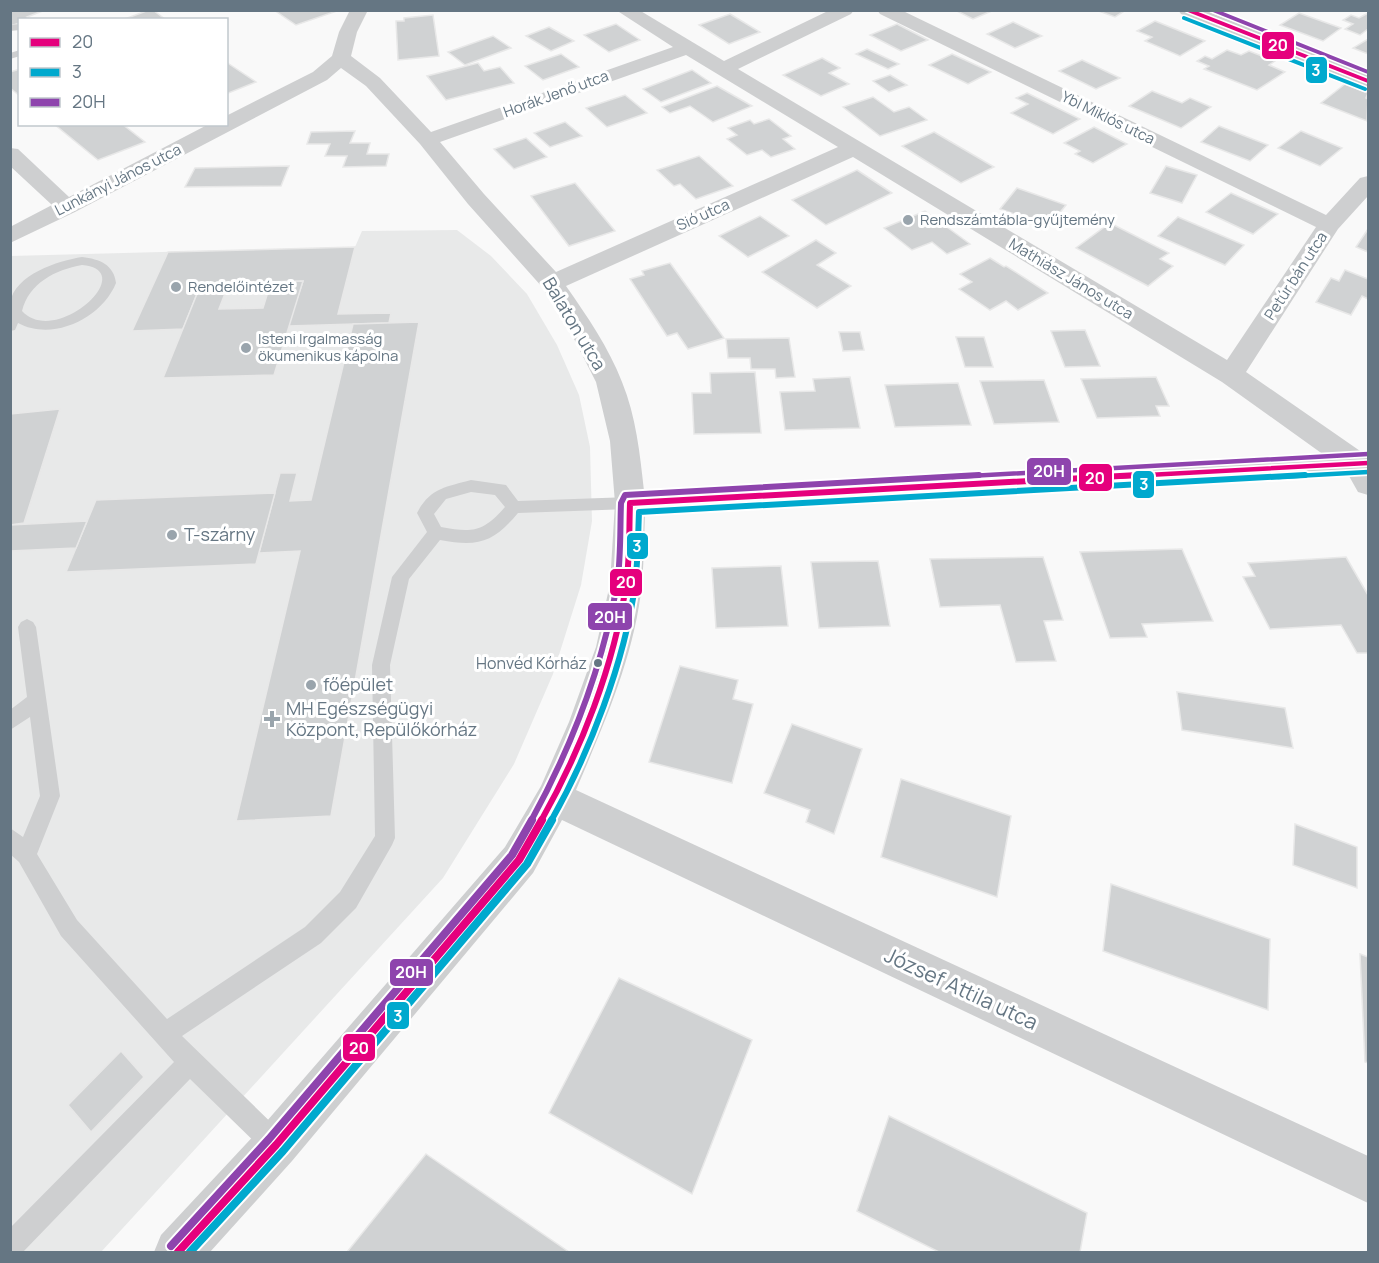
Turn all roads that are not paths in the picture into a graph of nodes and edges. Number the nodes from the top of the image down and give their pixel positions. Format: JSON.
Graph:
{"nodes":[{"id":1,"x":359,"y":10,"type":"edge"},
{"id":2,"x":625,"y":10,"type":"edge"},
{"id":3,"x":845,"y":10,"type":"edge"},
{"id":4,"x":886,"y":10,"type":"edge"},
{"id":5,"x":1187,"y":10,"type":"edge"},
{"id":6,"x":685,"y":49,"type":"junction"},
{"id":7,"x":341,"y":58,"type":"junction"},
{"id":8,"x":723,"y":69,"type":"junction"},
{"id":9,"x":1368,"y":81,"type":"edge"},
{"id":10,"x":228,"y":122,"type":"edge"},
{"id":11,"x":220,"y":126,"type":"edge"},
{"id":12,"x":428,"y":140,"type":"junction"},
{"id":13,"x":854,"y":148,"type":"junction"},
{"id":14,"x":10,"y":154,"type":"edge"},
{"id":15,"x":1368,"y":183,"type":"edge"},
{"id":16,"x":67,"y":207,"type":"junction"},
{"id":17,"x":1329,"y":225,"type":"junction"},
{"id":18,"x":10,"y":237,"type":"edge"},
{"id":19,"x":552,"y":283,"type":"junction"},
{"id":20,"x":16,"y":293,"type":"edge"},
{"id":21,"x":16,"y":313,"type":"junction"},
{"id":22,"x":10,"y":327,"type":"edge"},
{"id":23,"x":1231,"y":375,"type":"junction"},
{"id":24,"x":1365,"y":470,"type":"edge"},
{"id":25,"x":630,"y":503,"type":"junction"},
{"id":26,"x":514,"y":507,"type":"junction"},
{"id":27,"x":436,"y":533,"type":"junction"},
{"id":28,"x":27,"y":627,"type":"dead end"},
{"id":29,"x":37,"y":700,"type":"junction"},
{"id":30,"x":10,"y":722,"type":"edge"},
{"id":31,"x":555,"y":798,"type":"junction"},
{"id":32,"x":10,"y":838,"type":"edge"},
{"id":33,"x":26,"y":855,"type":"junction"},
{"id":34,"x":165,"y":1034,"type":"junction"},
{"id":35,"x":190,"y":1062,"type":"junction"},
{"id":36,"x":276,"y":1145,"type":"junction"},
{"id":37,"x":1368,"y":1180,"type":"edge"},
{"id":38,"x":10,"y":1247,"type":"edge"},
{"id":39,"x":178,"y":1252,"type":"edge"}],
"edges":[{"from":1,"to":7,"type":"street"},
{"from":2,"to":6,"type":"street","name":"Mathiász János utca"},
{"from":3,"to":8,"type":"street"},
{"from":4,"to":17,"type":"street","name":"Ybl Miklós utca"},
{"from":5,"to":9,"type":"street"},
{"from":6,"to":8,"type":"street","name":"Mathiász János utca"},
{"from":6,"to":12,"type":"street","name":"Horák Jenő utca"},
{"from":7,"to":10,"type":"street","name":"Lunkányi János utca"},
{"from":7,"to":12,"type":"street","name":"Balaton utca"},
{"from":8,"to":13,"type":"street","name":"Mathiász János utca"},
{"from":11,"to":16,"type":"street","name":"Lunkányi János utca"},
{"from":12,"to":19,"type":"street","name":"Balaton utca"},
{"from":13,"to":19,"type":"street","name":"Sió utca"},
{"from":13,"to":23,"type":"street","name":"Mathiász János utca"},
{"from":14,"to":16,"type":"street"},
{"from":15,"to":17,"type":"street","name":"Petúr bán utca"},
{"from":16,"to":18,"type":"street","name":"Lunkányi János utca"},
{"from":17,"to":23,"type":"street","name":"Petúr bán utca"},
{"from":19,"to":25,"type":"street","name":"Balaton utca"},
{"from":20,"to":21,"type":"lane"},
{"from":20,"to":21,"type":"lane"},
{"from":21,"to":22,"type":"lane"},
{"from":23,"to":24,"type":"street","name":"Mathiász János utca"},
{"from":24,"to":25,"type":"street"},
{"from":25,"to":26,"type":"lane"},
{"from":25,"to":31,"type":"street","name":"Balaton utca"},
{"from":26,"to":27,"type":"lane"},
{"from":26,"to":27,"type":"lane"},
{"from":27,"to":34,"type":"lane"},
{"from":28,"to":29,"type":"lane"},
{"from":29,"to":30,"type":"lane"},
{"from":29,"to":33,"type":"lane"},
{"from":31,"to":36,"type":"street","name":"Balaton utca"},
{"from":31,"to":37,"type":"street","name":"József Attila utca"},
{"from":32,"to":33,"type":"lane"},
{"from":33,"to":34,"type":"lane"},
{"from":34,"to":35,"type":"lane"},
{"from":35,"to":36,"type":"lane"},
{"from":35,"to":38,"type":"lane"},
{"from":36,"to":39,"type":"street","name":"Balaton utca"}]}
